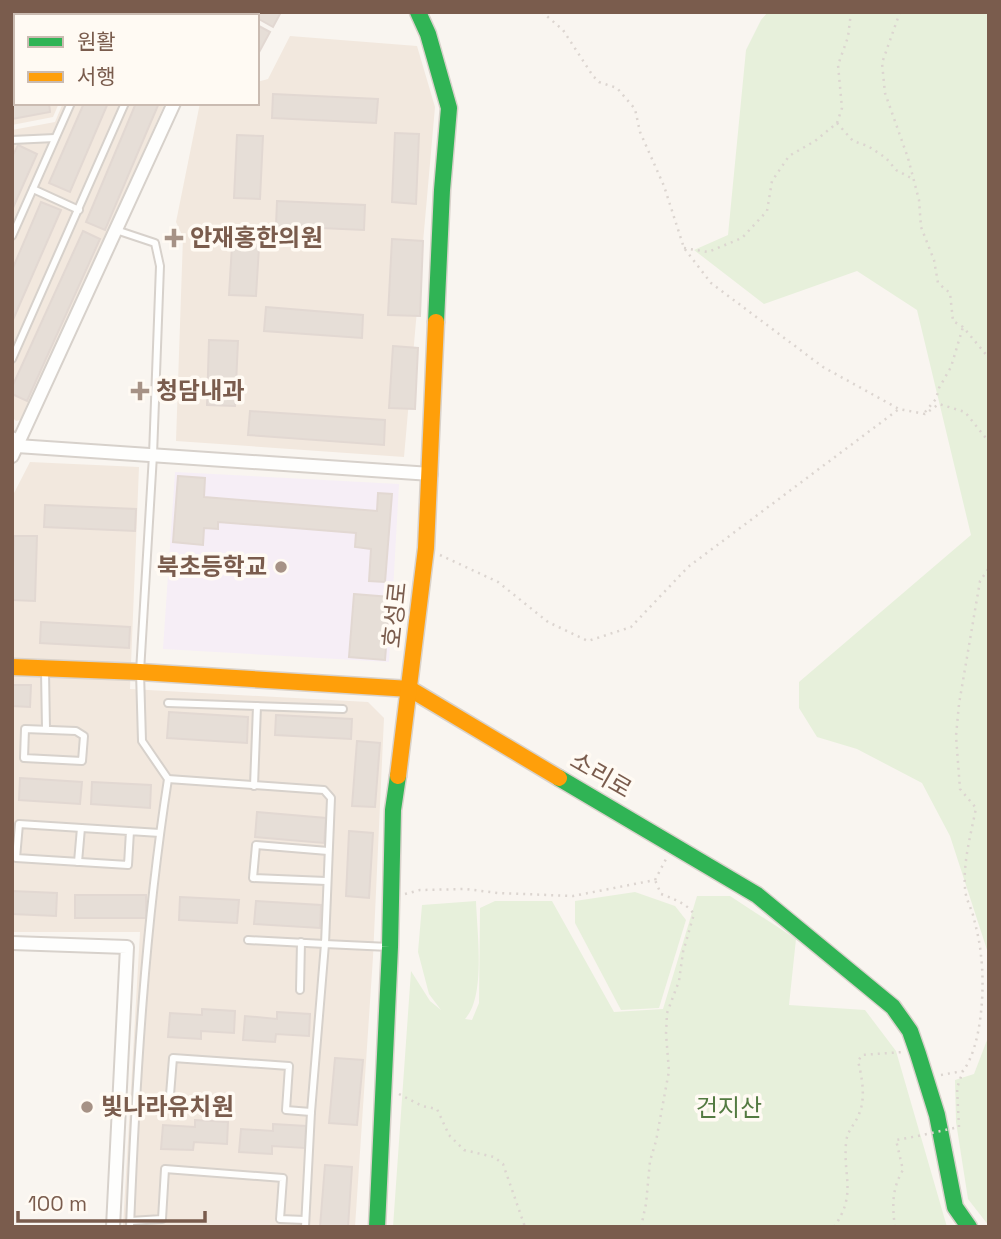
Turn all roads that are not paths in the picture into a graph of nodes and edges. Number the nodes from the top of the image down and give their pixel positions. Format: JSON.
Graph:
{"nodes":[{"id":1,"x":418,"y":12,"type":"edge"},
{"id":2,"x":70,"y":105,"type":"edge"},
{"id":3,"x":124,"y":105,"type":"edge"},
{"id":4,"x":173,"y":105,"type":"edge"},
{"id":5,"x":55,"y":138,"type":"junction"},
{"id":6,"x":12,"y":140,"type":"edge"},
{"id":7,"x":33,"y":189,"type":"junction"},
{"id":8,"x":79,"y":210,"type":"junction"},
{"id":9,"x":116,"y":230,"type":"junction"},
{"id":10,"x":12,"y":236,"type":"edge"},
{"id":11,"x":12,"y":359,"type":"edge"},
{"id":12,"x":14,"y":447,"type":"edge"},
{"id":13,"x":153,"y":455,"type":"junction"},
{"id":14,"x":430,"y":474,"type":"junction"},
{"id":15,"x":12,"y":667,"type":"edge"},
{"id":16,"x":45,"y":670,"type":"junction"},
{"id":17,"x":140,"y":672,"type":"junction"},
{"id":18,"x":410,"y":689,"type":"junction"},
{"id":19,"x":168,"y":704,"type":"dead end"},
{"id":20,"x":257,"y":706,"type":"junction"},
{"id":21,"x":342,"y":709,"type":"dead end"},
{"id":22,"x":46,"y":729,"type":"junction"},
{"id":23,"x":168,"y":779,"type":"junction"},
{"id":24,"x":254,"y":786,"type":"junction"},
{"id":25,"x":81,"y":828,"type":"junction"},
{"id":26,"x":130,"y":831,"type":"junction"},
{"id":27,"x":160,"y":833,"type":"junction"},
{"id":28,"x":328,"y":851,"type":"junction"},
{"id":29,"x":78,"y":862,"type":"junction"},
{"id":30,"x":326,"y":881,"type":"junction"},
{"id":31,"x":248,"y":940,"type":"dead end"},
{"id":32,"x":300,"y":942,"type":"junction"},
{"id":33,"x":12,"y":943,"type":"edge"},
{"id":34,"x":325,"y":944,"type":"junction"},
{"id":35,"x":390,"y":947,"type":"junction"},
{"id":36,"x":300,"y":990,"type":"dead end"},
{"id":37,"x":136,"y":1107,"type":"junction"},
{"id":38,"x":311,"y":1112,"type":"junction"},
{"id":39,"x":130,"y":1224,"type":"edge"},
{"id":40,"x":305,"y":1224,"type":"edge"},
{"id":41,"x":113,"y":1227,"type":"edge"},
{"id":42,"x":377,"y":1227,"type":"edge"},
{"id":43,"x":969,"y":1227,"type":"edge"}],
"edges":[{"from":1,"to":14,"type":"street","name":"호성로"},
{"from":2,"to":5,"type":"lane"},
{"from":3,"to":8,"type":"lane"},
{"from":4,"to":9,"type":"street"},
{"from":5,"to":6,"type":"lane"},
{"from":5,"to":7,"type":"lane"},
{"from":7,"to":8,"type":"lane"},
{"from":7,"to":10,"type":"lane"},
{"from":8,"to":11,"type":"lane"},
{"from":9,"to":12,"type":"street"},
{"from":9,"to":13,"type":"lane"},
{"from":12,"to":13,"type":"street"},
{"from":13,"to":14,"type":"street"},
{"from":13,"to":17,"type":"lane"},
{"from":14,"to":18,"type":"street","name":"호성로"},
{"from":15,"to":16,"type":"street","name":"소리로"},
{"from":16,"to":17,"type":"street","name":"소리로"},
{"from":16,"to":22,"type":"lane"},
{"from":17,"to":18,"type":"street","name":"소리로"},
{"from":17,"to":23,"type":"lane"},
{"from":18,"to":35,"type":"street","name":"호성로"},
{"from":18,"to":43,"type":"street","name":"소리로"},
{"from":19,"to":20,"type":"lane"},
{"from":20,"to":21,"type":"lane"},
{"from":20,"to":24,"type":"lane"},
{"from":22,"to":22,"type":"lane"},
{"from":23,"to":24,"type":"lane"},
{"from":23,"to":27,"type":"lane"},
{"from":24,"to":28,"type":"lane"},
{"from":25,"to":26,"type":"lane"},
{"from":25,"to":29,"type":"lane"},
{"from":25,"to":29,"type":"lane"},
{"from":26,"to":27,"type":"lane"},
{"from":26,"to":29,"type":"lane"},
{"from":27,"to":37,"type":"lane"},
{"from":28,"to":30,"type":"lane"},
{"from":28,"to":30,"type":"lane"},
{"from":30,"to":34,"type":"lane"},
{"from":31,"to":32,"type":"lane"},
{"from":32,"to":34,"type":"lane"},
{"from":32,"to":36,"type":"lane"},
{"from":33,"to":41,"type":"street"},
{"from":34,"to":35,"type":"lane"},
{"from":34,"to":38,"type":"lane"},
{"from":35,"to":42,"type":"street","name":"호성로"},
{"from":37,"to":38,"type":"lane"},
{"from":37,"to":39,"type":"lane"},
{"from":38,"to":40,"type":"lane"},
{"from":39,"to":40,"type":"lane"}]}
